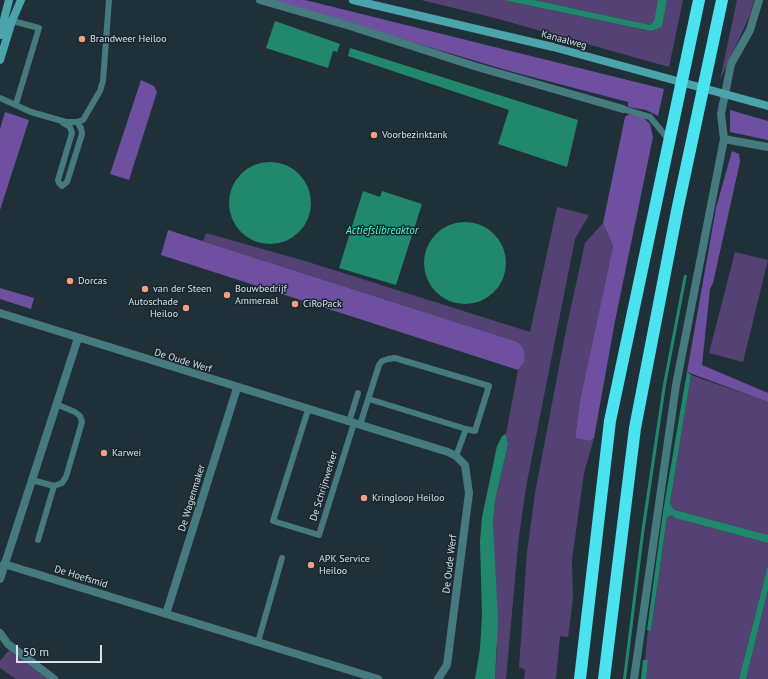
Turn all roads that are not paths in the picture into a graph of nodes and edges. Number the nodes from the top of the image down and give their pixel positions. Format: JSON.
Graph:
{"nodes":[{"id":1,"x":9,"y":0,"type":"edge"},
{"id":2,"x":21,"y":0,"type":"edge"},
{"id":3,"x":109,"y":0,"type":"edge"},
{"id":4,"x":260,"y":0,"type":"edge"},
{"id":5,"x":353,"y":0,"type":"edge"},
{"id":6,"x":699,"y":0,"type":"edge"},
{"id":7,"x":722,"y":0,"type":"edge"},
{"id":8,"x":759,"y":0,"type":"edge"},
{"id":9,"x":3,"y":19,"type":"junction"},
{"id":10,"x":12,"y":21,"type":"junction"},
{"id":11,"x":0,"y":35,"type":"edge"},
{"id":12,"x":0,"y":60,"type":"edge"},
{"id":13,"x":0,"y":98,"type":"edge"},
{"id":14,"x":16,"y":104,"type":"junction"},
{"id":15,"x":768,"y":106,"type":"edge"},
{"id":16,"x":623,"y":109,"type":"joint"},
{"id":17,"x":54,"y":118,"type":"junction"},
{"id":18,"x":78,"y":122,"type":"junction"},
{"id":19,"x":724,"y":139,"type":"junction"},
{"id":20,"x":669,"y":140,"type":"junction"},
{"id":21,"x":768,"y":147,"type":"edge"},
{"id":22,"x":0,"y":313,"type":"edge"},
{"id":23,"x":78,"y":338,"type":"junction"},
{"id":24,"x":237,"y":388,"type":"junction"},
{"id":25,"x":358,"y":393,"type":"dead end"},
{"id":26,"x":369,"y":399,"type":"junction"},
{"id":27,"x":56,"y":404,"type":"junction"},
{"id":28,"x":308,"y":410,"type":"junction"},
{"id":29,"x":354,"y":424,"type":"junction"},
{"id":30,"x":466,"y":429,"type":"junction"},
{"id":31,"x":456,"y":456,"type":"junction"},
{"id":32,"x":32,"y":480,"type":"junction"},
{"id":33,"x":54,"y":486,"type":"junction"},
{"id":34,"x":38,"y":540,"type":"dead end"},
{"id":35,"x":282,"y":558,"type":"dead end"},
{"id":36,"x":4,"y":564,"type":"junction"},
{"id":37,"x":0,"y":579,"type":"edge"},
{"id":38,"x":166,"y":614,"type":"junction"},
{"id":39,"x":0,"y":633,"type":"edge"},
{"id":40,"x":258,"y":642,"type":"junction"},
{"id":41,"x":440,"y":678,"type":"edge"},
{"id":42,"x":54,"y":679,"type":"edge"},
{"id":43,"x":378,"y":679,"type":"edge"},
{"id":44,"x":580,"y":679,"type":"edge"},
{"id":45,"x":604,"y":679,"type":"edge"},
{"id":46,"x":634,"y":679,"type":"edge"}],
"edges":[{"from":1,"to":9,"type":"street"},
{"from":2,"to":10,"type":"street"},
{"from":3,"to":18,"type":"lane"},
{"from":4,"to":16,"type":"street"},
{"from":5,"to":15,"type":"street","name":"Kanaalweg"},
{"from":6,"to":20,"type":"highway"},
{"from":7,"to":45,"type":"highway"},
{"from":8,"to":19,"type":"street"},
{"from":9,"to":10,"type":"lane"},
{"from":9,"to":11,"type":"street"},
{"from":10,"to":12,"type":"street"},
{"from":10,"to":14,"type":"lane"},
{"from":13,"to":14,"type":"lane"},
{"from":14,"to":17,"type":"lane"},
{"from":16,"to":20,"type":"lane"},
{"from":17,"to":18,"type":"lane"},
{"from":17,"to":18,"type":"lane"},
{"from":19,"to":21,"type":"street"},
{"from":19,"to":46,"type":"street"},
{"from":20,"to":44,"type":"highway"},
{"from":22,"to":23,"type":"street","name":"De Oude Werf"},
{"from":23,"to":24,"type":"street","name":"De Oude Werf"},
{"from":23,"to":27,"type":"street"},
{"from":24,"to":28,"type":"street","name":"De Oude Werf"},
{"from":24,"to":38,"type":"street","name":"De Wagenmaker"},
{"from":25,"to":29,"type":"lane"},
{"from":26,"to":29,"type":"lane"},
{"from":26,"to":30,"type":"lane"},
{"from":26,"to":30,"type":"lane"},
{"from":27,"to":32,"type":"street"},
{"from":27,"to":33,"type":"lane"},
{"from":28,"to":29,"type":"street","name":"De Oude Werf"},
{"from":28,"to":29,"type":"lane","name":"De Schrijnwerker"},
{"from":29,"to":31,"type":"street","name":"De Oude Werf"},
{"from":30,"to":31,"type":"lane"},
{"from":31,"to":41,"type":"street","name":"De Oude Werf"},
{"from":32,"to":33,"type":"lane"},
{"from":32,"to":36,"type":"street"},
{"from":33,"to":34,"type":"lane"},
{"from":35,"to":40,"type":"lane"},
{"from":36,"to":37,"type":"street"},
{"from":36,"to":38,"type":"street","name":"De Hoefsmid"},
{"from":38,"to":40,"type":"street","name":"De Hoefsmid"},
{"from":39,"to":42,"type":"street"},
{"from":40,"to":43,"type":"street","name":"De Hoefsmid"}]}
